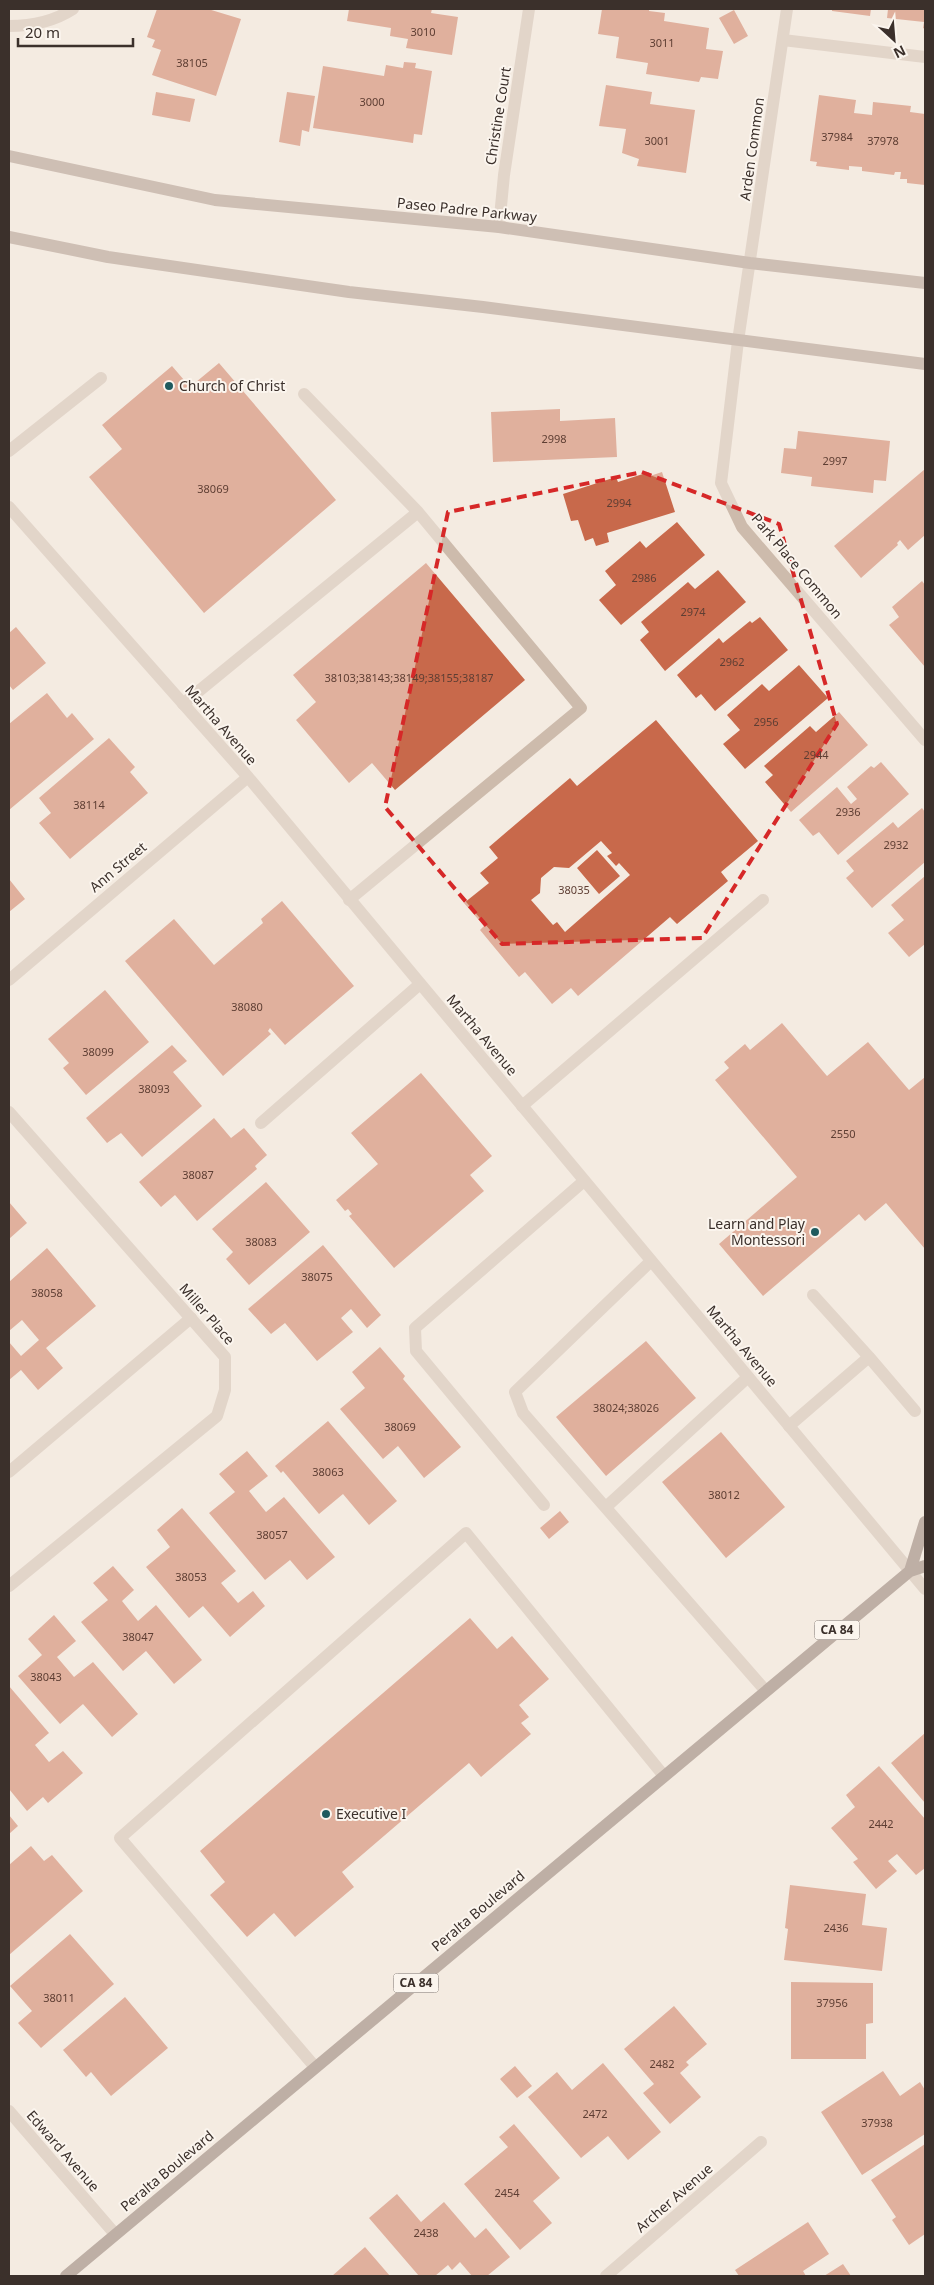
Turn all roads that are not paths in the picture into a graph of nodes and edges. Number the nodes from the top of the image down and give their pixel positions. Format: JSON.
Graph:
{"nodes":[{"id":1,"x":73,"y":9,"type":"edge"},
{"id":2,"x":530,"y":9,"type":"edge"},
{"id":3,"x":788,"y":9,"type":"edge"},
{"id":4,"x":9,"y":26,"type":"edge"},
{"id":5,"x":782,"y":40,"type":"junction"},
{"id":6,"x":925,"y":57,"type":"edge"},
{"id":7,"x":9,"y":156,"type":"edge"},
{"id":8,"x":499,"y":227,"type":"junction"},
{"id":9,"x":9,"y":237,"type":"edge"},
{"id":10,"x":750,"y":263,"type":"junction"},
{"id":11,"x":925,"y":283,"type":"edge"},
{"id":12,"x":738,"y":341,"type":"junction"},
{"id":13,"x":925,"y":364,"type":"edge"},
{"id":14,"x":101,"y":378,"type":"dead end"},
{"id":15,"x":304,"y":394,"type":"dead end"},
{"id":16,"x":9,"y":451,"type":"edge"},
{"id":17,"x":9,"y":507,"type":"edge"},
{"id":18,"x":418,"y":512,"type":"junction"},
{"id":19,"x":183,"y":704,"type":"junction"},
{"id":20,"x":925,"y":740,"type":"edge"},
{"id":21,"x":248,"y":777,"type":"junction"},
{"id":22,"x":349,"y":900,"type":"junction"},
{"id":23,"x":763,"y":900,"type":"dead end"},
{"id":24,"x":9,"y":980,"type":"edge"},
{"id":25,"x":420,"y":984,"type":"junction"},
{"id":26,"x":522,"y":1106,"type":"junction"},
{"id":27,"x":9,"y":1112,"type":"edge"},
{"id":28,"x":261,"y":1123,"type":"dead end"},
{"id":29,"x":584,"y":1181,"type":"junction"},
{"id":30,"x":651,"y":1261,"type":"junction"},
{"id":31,"x":813,"y":1295,"type":"dead end"},
{"id":32,"x":191,"y":1318,"type":"junction"},
{"id":33,"x":868,"y":1357,"type":"junction"},
{"id":34,"x":748,"y":1376,"type":"junction"},
{"id":35,"x":915,"y":1411,"type":"dead end"},
{"id":36,"x":789,"y":1426,"type":"junction"},
{"id":37,"x":9,"y":1472,"type":"edge"},
{"id":38,"x":544,"y":1505,"type":"dead end"},
{"id":39,"x":606,"y":1507,"type":"junction"},
{"id":40,"x":925,"y":1522,"type":"edge"},
{"id":41,"x":925,"y":1566,"type":"edge"},
{"id":42,"x":910,"y":1570,"type":"junction"},
{"id":43,"x":9,"y":1586,"type":"edge"},
{"id":44,"x":925,"y":1588,"type":"edge"},
{"id":45,"x":765,"y":1690,"type":"junction"},
{"id":46,"x":664,"y":1776,"type":"junction"},
{"id":47,"x":315,"y":2067,"type":"junction"},
{"id":48,"x":9,"y":2111,"type":"edge"},
{"id":49,"x":761,"y":2142,"type":"dead end"},
{"id":50,"x":115,"y":2234,"type":"junction"},
{"id":51,"x":66,"y":2276,"type":"edge"},
{"id":52,"x":606,"y":2276,"type":"edge"}],
"edges":[{"from":1,"to":4,"type":"street"},
{"from":2,"to":8,"type":"street","name":"Christine Court"},
{"from":3,"to":5,"type":"street","name":"Arden Common"},
{"from":5,"to":6,"type":"street"},
{"from":5,"to":10,"type":"street","name":"Arden Common"},
{"from":7,"to":8,"type":"main road","name":"Paseo Padre Parkway"},
{"from":8,"to":10,"type":"main road","name":"Paseo Padre Parkway"},
{"from":9,"to":12,"type":"main road"},
{"from":10,"to":11,"type":"main road","name":"Paseo Padre Parkway"},
{"from":10,"to":12,"type":"street","name":"Park Place Common"},
{"from":12,"to":13,"type":"main road"},
{"from":12,"to":20,"type":"street","name":"Park Place Common"},
{"from":14,"to":16,"type":"street"},
{"from":15,"to":18,"type":"street"},
{"from":17,"to":19,"type":"street","name":"Martha Avenue"},
{"from":18,"to":19,"type":"street"},
{"from":18,"to":22,"type":"street"},
{"from":19,"to":21,"type":"street","name":"Martha Avenue"},
{"from":21,"to":22,"type":"street","name":"Martha Avenue"},
{"from":21,"to":24,"type":"street","name":"Ann Street"},
{"from":22,"to":25,"type":"street","name":"Martha Avenue"},
{"from":23,"to":26,"type":"street"},
{"from":25,"to":26,"type":"street","name":"Martha Avenue"},
{"from":25,"to":28,"type":"street"},
{"from":26,"to":29,"type":"street","name":"Martha Avenue"},
{"from":27,"to":32,"type":"street","name":"Miller Place"},
{"from":29,"to":30,"type":"street","name":"Martha Avenue"},
{"from":29,"to":38,"type":"street"},
{"from":30,"to":34,"type":"street","name":"Martha Avenue"},
{"from":30,"to":39,"type":"street"},
{"from":31,"to":33,"type":"street"},
{"from":32,"to":37,"type":"street"},
{"from":32,"to":43,"type":"street","name":"Miller Place"},
{"from":33,"to":35,"type":"street"},
{"from":33,"to":36,"type":"street"},
{"from":34,"to":36,"type":"street","name":"Martha Avenue"},
{"from":34,"to":39,"type":"street"},
{"from":36,"to":42,"type":"street","name":"Martha Avenue"},
{"from":39,"to":45,"type":"street"},
{"from":40,"to":42,"type":"main road"},
{"from":41,"to":42,"type":"main road","name":"Peralta Boulevard","number":"CA 84"},
{"from":42,"to":44,"type":"street","name":"Martha Avenue"},
{"from":42,"to":45,"type":"main road","name":"Peralta Boulevard","number":"CA 84"},
{"from":45,"to":46,"type":"main road","name":"Peralta Boulevard","number":"CA 84"},
{"from":46,"to":47,"type":"main road","name":"Peralta Boulevard","number":"CA 84"},
{"from":46,"to":47,"type":"street"},
{"from":47,"to":50,"type":"main road","name":"Peralta Boulevard","number":"CA 84"},
{"from":48,"to":50,"type":"street","name":"Edward Avenue"},
{"from":49,"to":52,"type":"street","name":"Archer Avenue"},
{"from":50,"to":51,"type":"main road","name":"Peralta Boulevard","number":"CA 84"}]}
